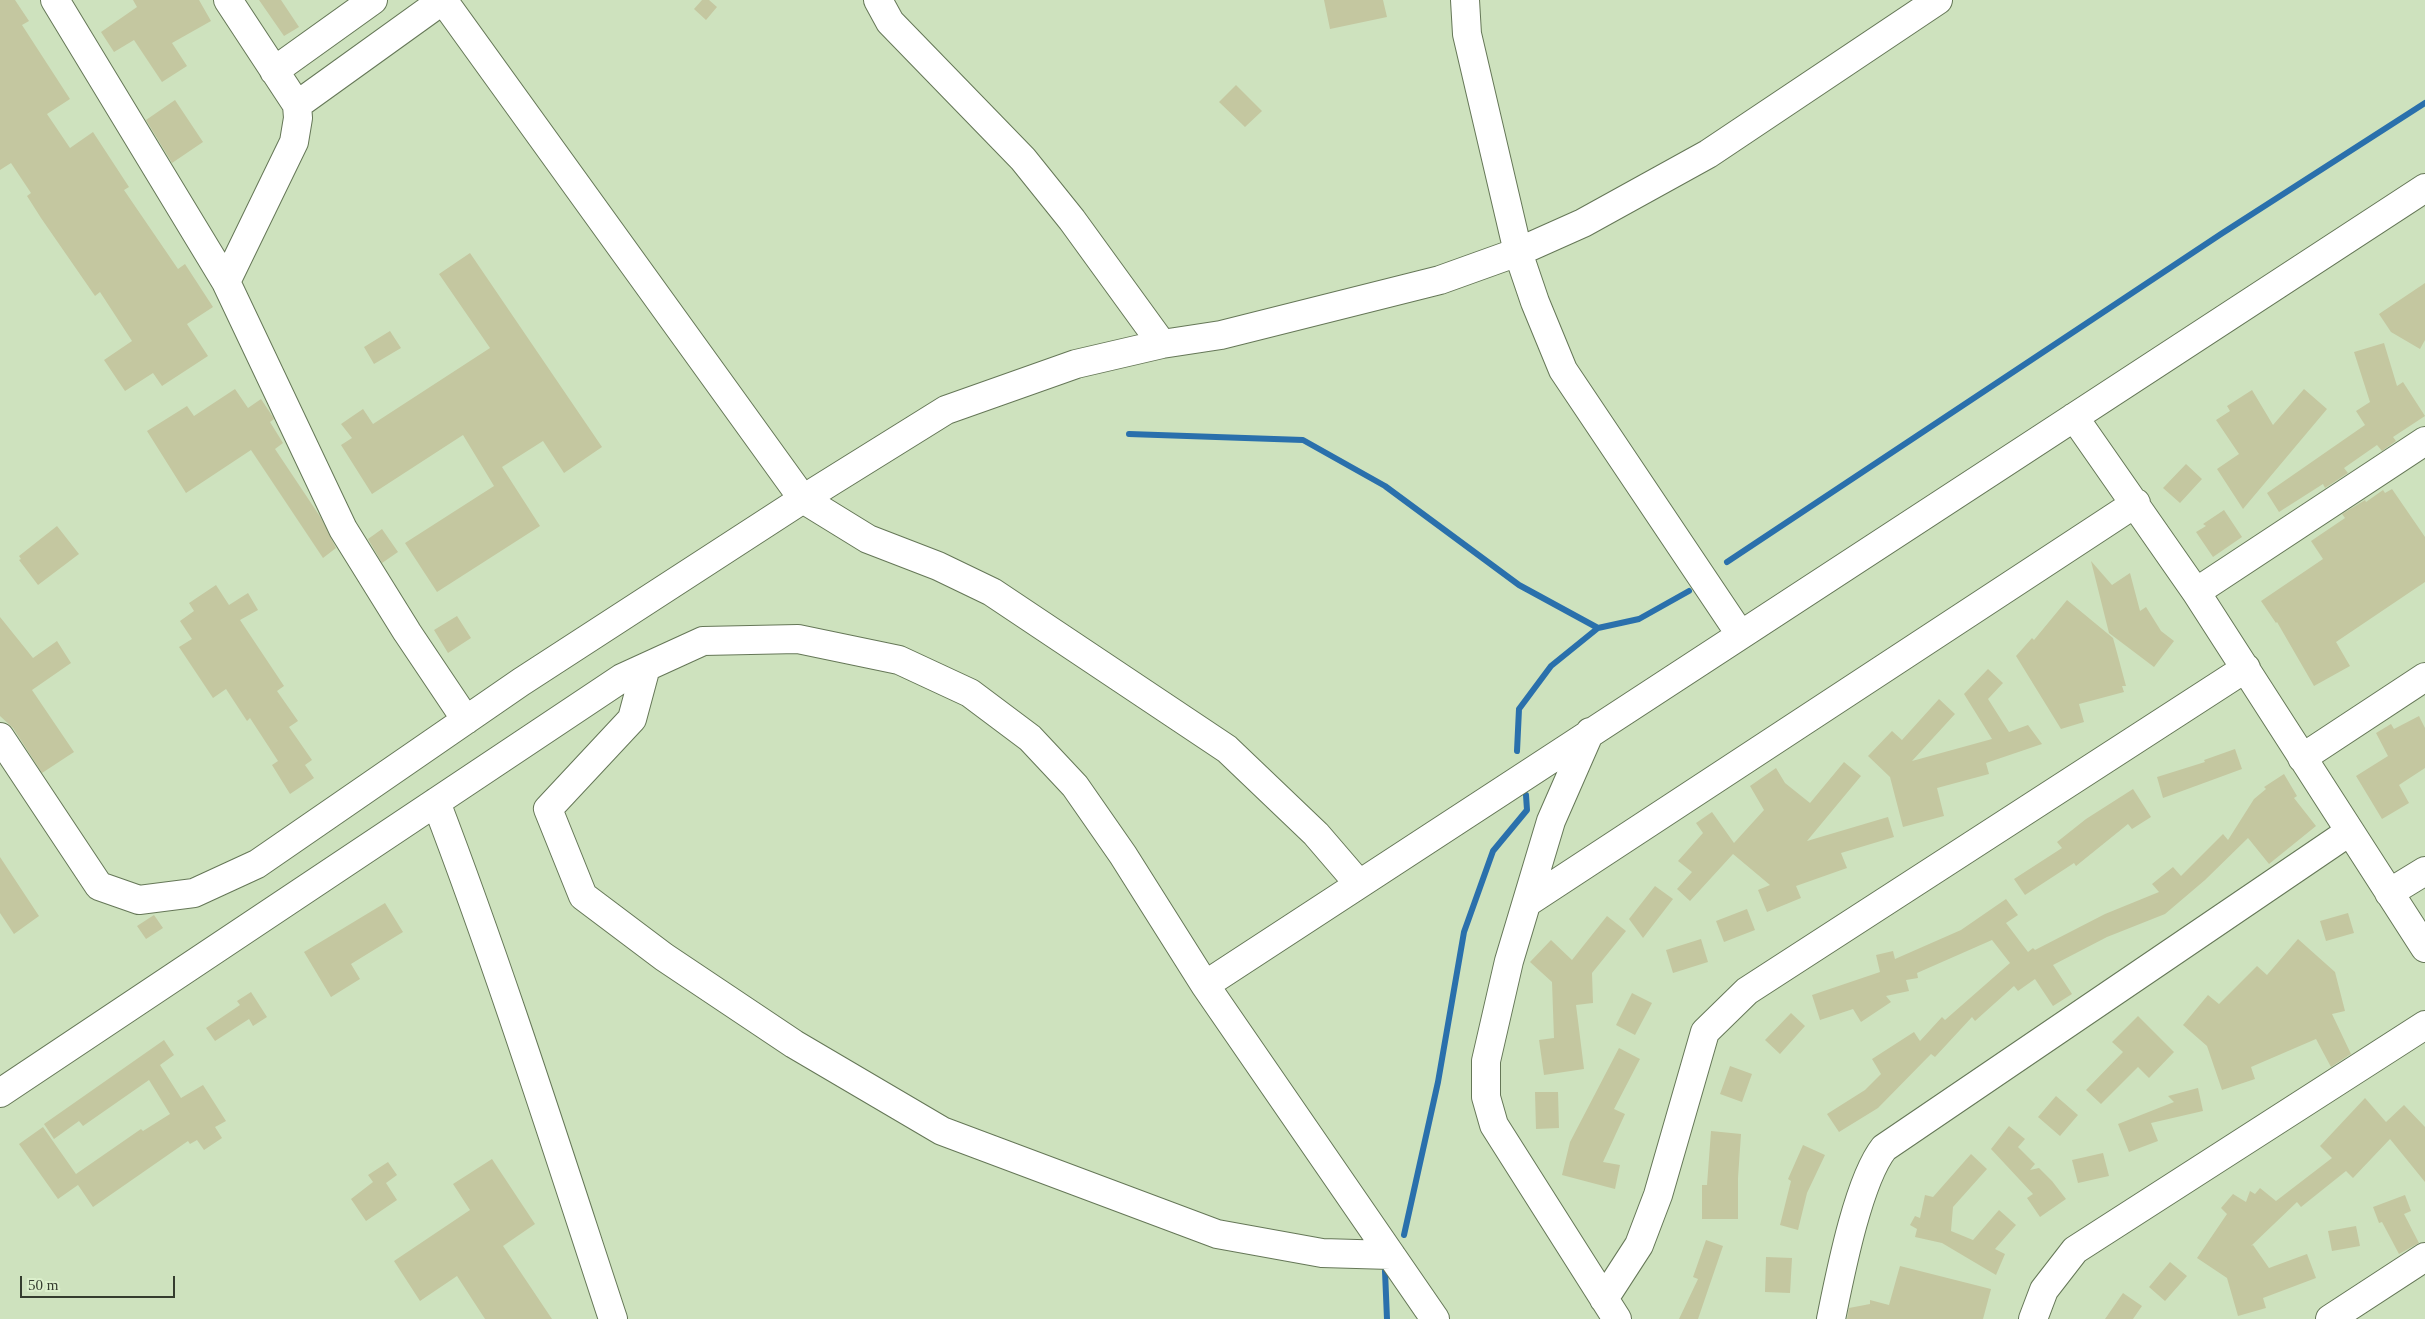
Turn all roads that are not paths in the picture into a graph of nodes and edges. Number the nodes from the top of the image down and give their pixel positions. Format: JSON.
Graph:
{"nodes":[{"id":1,"x":55,"y":0,"type":"edge"},
{"id":2,"x":228,"y":0,"type":"edge"},
{"id":3,"x":373,"y":0,"type":"edge"},
{"id":4,"x":443,"y":0,"type":"edge"},
{"id":5,"x":878,"y":0,"type":"edge"},
{"id":6,"x":1465,"y":0,"type":"edge"},
{"id":7,"x":1938,"y":0,"type":"edge"},
{"id":8,"x":274,"y":71,"type":"junction"},
{"id":9,"x":297,"y":105,"type":"junction"},
{"id":10,"x":2425,"y":188,"type":"edge"},
{"id":11,"x":1518,"y":252,"type":"junction"},
{"id":12,"x":226,"y":282,"type":"junction"},
{"id":13,"x":1162,"y":344,"type":"junction"},
{"id":14,"x":2074,"y":417,"type":"junction"},
{"id":15,"x":2425,"y":441,"type":"edge"},
{"id":16,"x":803,"y":499,"type":"junction"},
{"id":17,"x":2136,"y":503,"type":"junction"},
{"id":18,"x":2196,"y":592,"type":"junction"},
{"id":19,"x":1740,"y":634,"type":"junction"},
{"id":20,"x":646,"y":668,"type":"junction"},
{"id":21,"x":2246,"y":668,"type":"junction"},
{"id":22,"x":2425,"y":677,"type":"edge"},
{"id":23,"x":466,"y":720,"type":"junction"},
{"id":24,"x":1590,"y":732,"type":"junction"},
{"id":25,"x":0,"y":737,"type":"edge"},
{"id":26,"x":2302,"y":758,"type":"junction"},
{"id":27,"x":436,"y":802,"type":"junction"},
{"id":28,"x":2349,"y":832,"type":"junction"},
{"id":29,"x":2425,"y":870,"type":"edge"},
{"id":30,"x":1359,"y":884,"type":"junction"},
{"id":31,"x":2389,"y":893,"type":"junction"},
{"id":32,"x":1528,"y":902,"type":"junction"},
{"id":33,"x":2425,"y":948,"type":"edge"},
{"id":34,"x":1205,"y":984,"type":"junction"},
{"id":35,"x":2425,"y":1025,"type":"edge"},
{"id":36,"x":0,"y":1093,"type":"edge"},
{"id":37,"x":1391,"y":1256,"type":"junction"},
{"id":38,"x":2425,"y":1258,"type":"edge"},
{"id":39,"x":1610,"y":1309,"type":"edge"},
{"id":40,"x":613,"y":1319,"type":"edge"},
{"id":41,"x":1435,"y":1319,"type":"edge"},
{"id":42,"x":1830,"y":1319,"type":"edge"},
{"id":43,"x":2033,"y":1319,"type":"edge"},
{"id":44,"x":2330,"y":1319,"type":"edge"}],
"edges":[{"from":1,"to":12,"type":"street"},
{"from":2,"to":8,"type":"street"},
{"from":3,"to":8,"type":"street"},
{"from":4,"to":9,"type":"street"},
{"from":4,"to":16,"type":"street"},
{"from":5,"to":13,"type":"street"},
{"from":6,"to":11,"type":"street"},
{"from":7,"to":11,"type":"street"},
{"from":8,"to":9,"type":"street"},
{"from":9,"to":12,"type":"street"},
{"from":10,"to":14,"type":"street"},
{"from":11,"to":13,"type":"street"},
{"from":11,"to":19,"type":"street"},
{"from":12,"to":23,"type":"street"},
{"from":13,"to":16,"type":"street"},
{"from":14,"to":17,"type":"street"},
{"from":14,"to":19,"type":"street"},
{"from":15,"to":18,"type":"street"},
{"from":16,"to":23,"type":"street"},
{"from":16,"to":30,"type":"street"},
{"from":17,"to":18,"type":"street"},
{"from":17,"to":32,"type":"street"},
{"from":18,"to":21,"type":"street"},
{"from":19,"to":24,"type":"street"},
{"from":20,"to":27,"type":"street"},
{"from":20,"to":34,"type":"street"},
{"from":20,"to":37,"type":"street"},
{"from":21,"to":26,"type":"street"},
{"from":21,"to":39,"type":"street"},
{"from":22,"to":26,"type":"street"},
{"from":23,"to":25,"type":"street"},
{"from":24,"to":30,"type":"street"},
{"from":24,"to":32,"type":"street"},
{"from":26,"to":28,"type":"street"},
{"from":27,"to":36,"type":"street"},
{"from":27,"to":40,"type":"street"},
{"from":28,"to":31,"type":"street"},
{"from":28,"to":42,"type":"street"},
{"from":29,"to":31,"type":"street"},
{"from":30,"to":34,"type":"street"},
{"from":31,"to":33,"type":"street"},
{"from":32,"to":39,"type":"street"},
{"from":34,"to":37,"type":"street"},
{"from":35,"to":43,"type":"street"},
{"from":37,"to":41,"type":"street"},
{"from":38,"to":44,"type":"street"}]}
